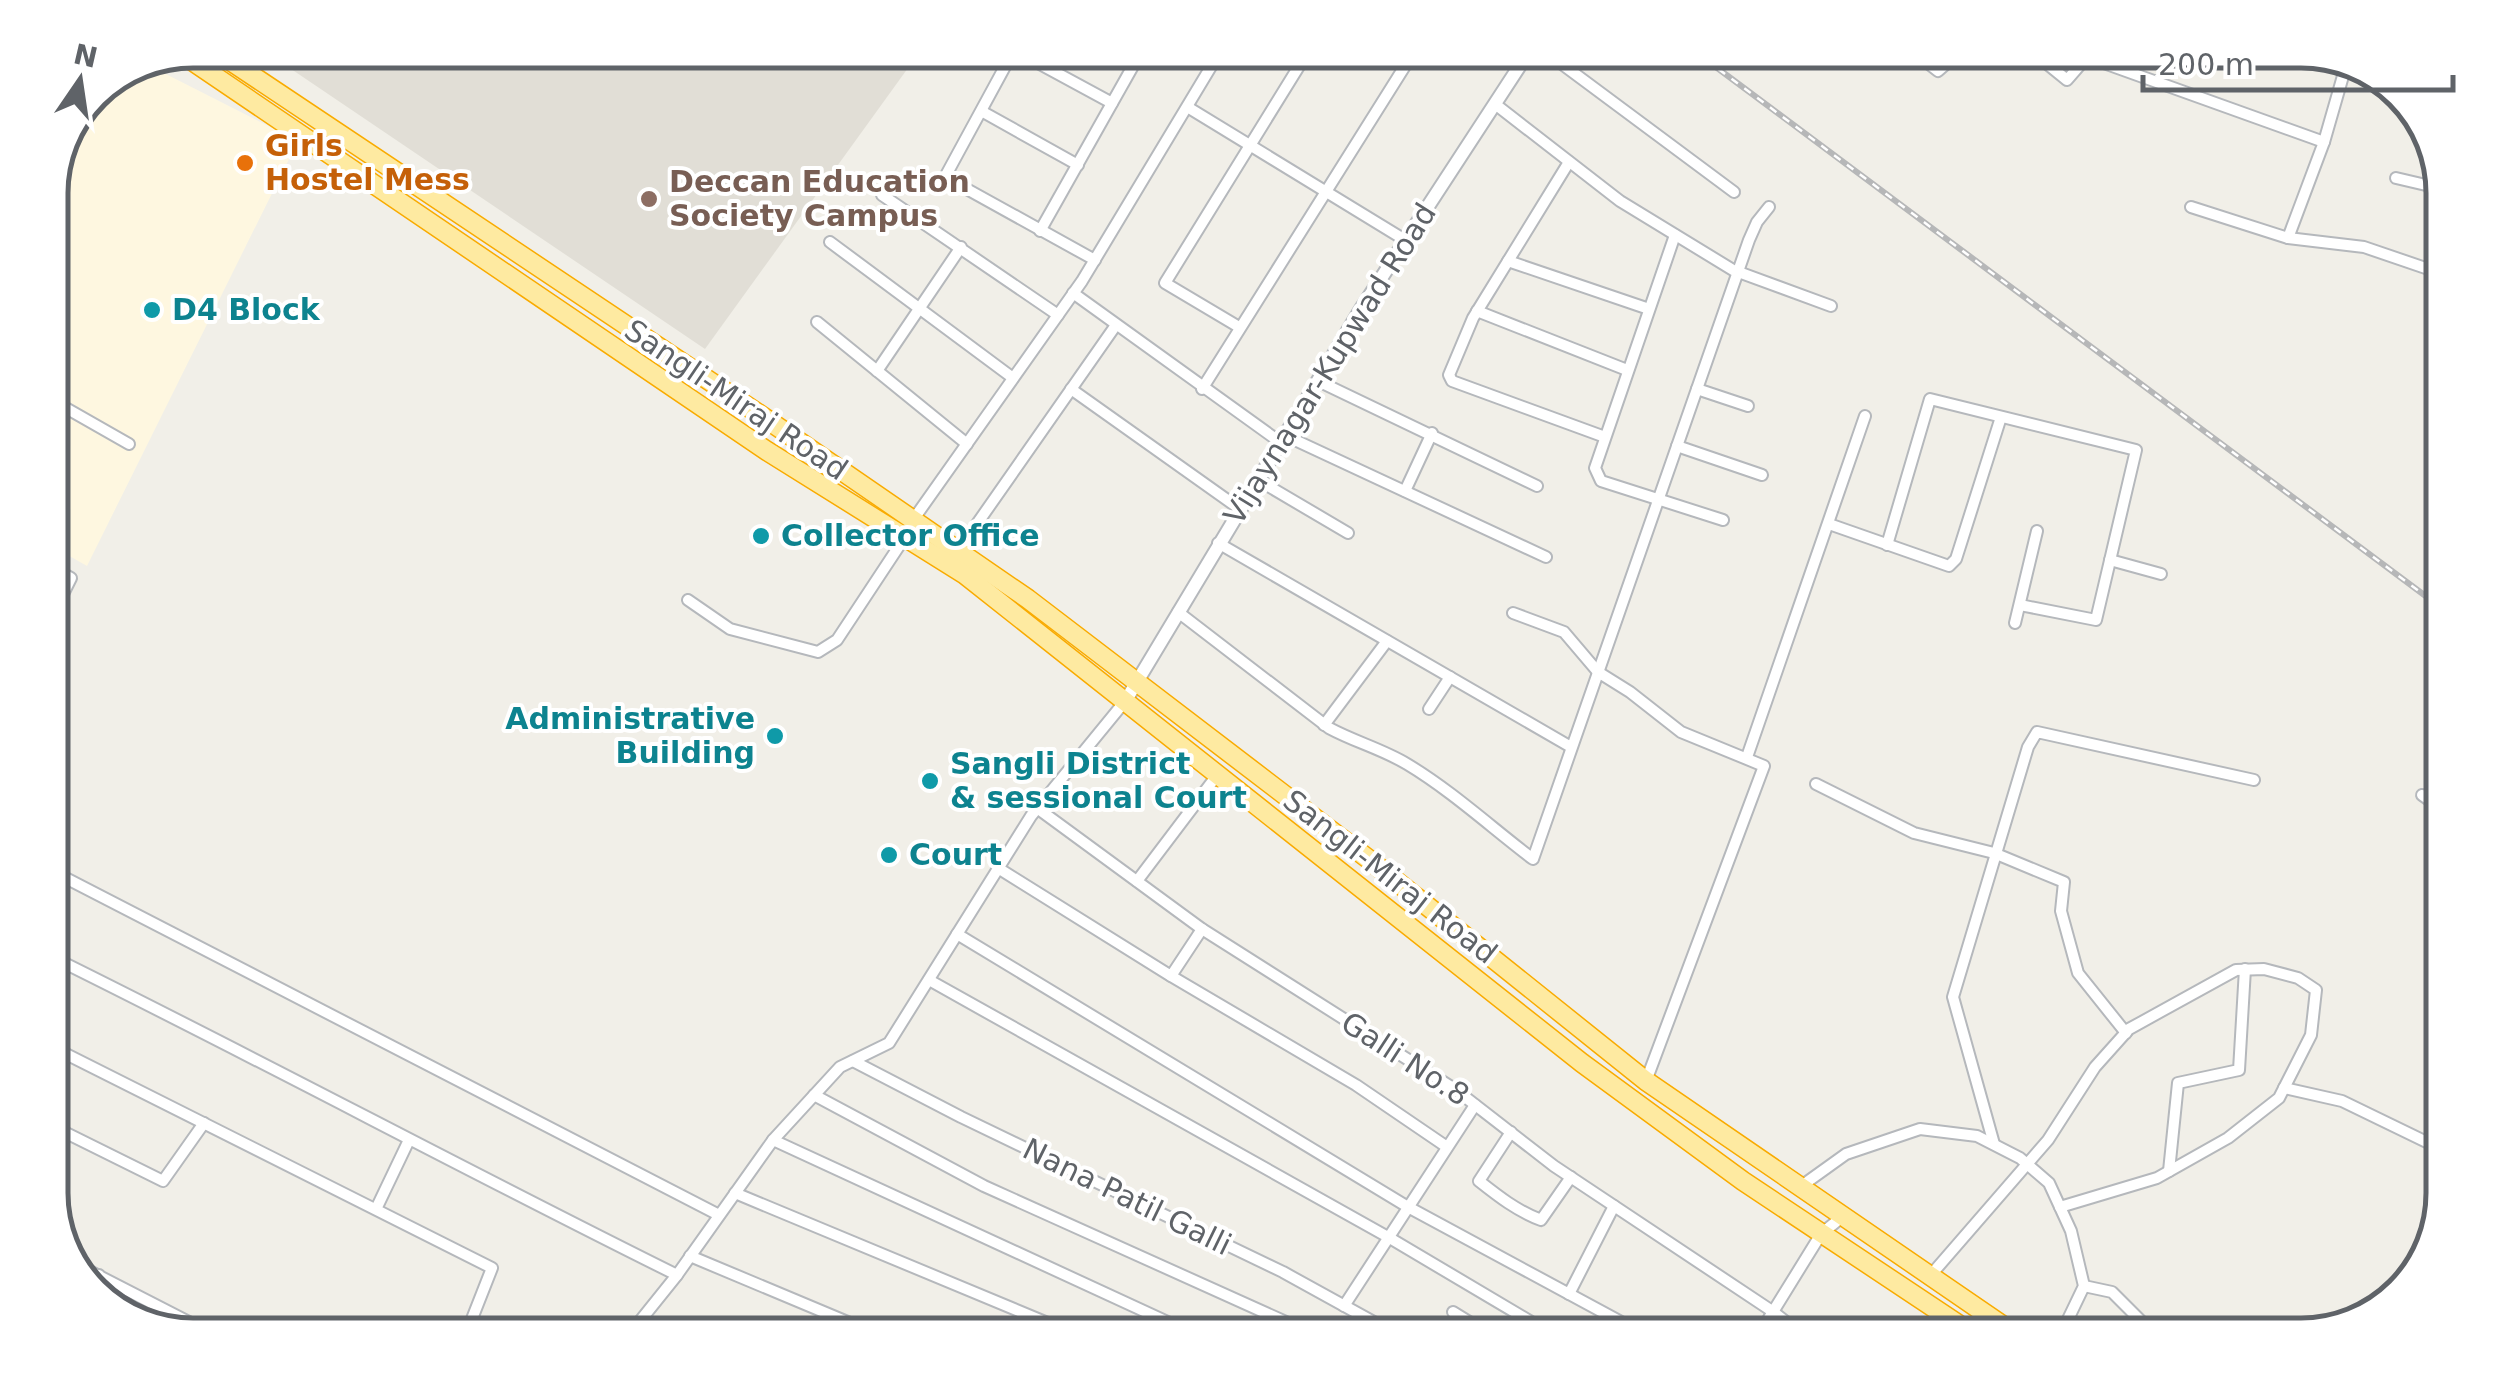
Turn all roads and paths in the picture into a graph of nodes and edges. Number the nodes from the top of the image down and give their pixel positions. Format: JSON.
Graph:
{"nodes":[{"id":1,"x":201,"y":67,"type":"edge"},
{"id":2,"x":239,"y":67,"type":"edge"},
{"id":3,"x":1006,"y":67,"type":"edge"},
{"id":4,"x":1045,"y":67,"type":"edge"},
{"id":5,"x":1132,"y":67,"type":"edge"},
{"id":6,"x":1212,"y":67,"type":"edge"},
{"id":7,"x":1298,"y":67,"type":"edge"},
{"id":8,"x":1404,"y":67,"type":"edge"},
{"id":9,"x":1519,"y":67,"type":"edge"},
{"id":10,"x":1567,"y":67,"type":"edge"},
{"id":11,"x":2051,"y":67,"type":"edge"},
{"id":12,"x":2078,"y":67,"type":"edge"},
{"id":13,"x":2115,"y":67,"type":"edge"},
{"id":14,"x":2343,"y":76,"type":"edge"},
{"id":15,"x":1112,"y":103,"type":"junction"},
{"id":16,"x":1495,"y":104,"type":"junction"},
{"id":17,"x":1189,"y":108,"type":"junction"},
{"id":18,"x":983,"y":112,"type":"junction"},
{"id":19,"x":2324,"y":142,"type":"junction"},
{"id":20,"x":1248,"y":144,"type":"junction"},
{"id":21,"x":1569,"y":162,"type":"junction"},
{"id":22,"x":1078,"y":165,"type":"junction"},
{"id":23,"x":2396,"y":178,"type":"dead end"},
{"id":24,"x":2425,"y":185,"type":"edge"},
{"id":25,"x":1325,"y":191,"type":"junction"},
{"id":26,"x":1734,"y":192,"type":"dead end"},
{"id":27,"x":882,"y":196,"type":"dead end"},
{"id":28,"x":1770,"y":207,"type":"dead end"},
{"id":29,"x":2190,"y":207,"type":"dead end"},
{"id":30,"x":1040,"y":231,"type":"junction"},
{"id":31,"x":1676,"y":235,"type":"junction"},
{"id":32,"x":2288,"y":238,"type":"junction"},
{"id":33,"x":1405,"y":240,"type":"junction"},
{"id":34,"x":830,"y":242,"type":"dead end"},
{"id":35,"x":962,"y":246,"type":"junction"},
{"id":36,"x":1095,"y":260,"type":"junction"},
{"id":37,"x":1508,"y":261,"type":"junction"},
{"id":38,"x":2425,"y":268,"type":"edge"},
{"id":39,"x":1738,"y":272,"type":"junction"},
{"id":40,"x":1073,"y":294,"type":"junction"},
{"id":41,"x":1831,"y":306,"type":"dead end"},
{"id":42,"x":919,"y":307,"type":"junction"},
{"id":43,"x":1648,"y":309,"type":"junction"},
{"id":44,"x":1477,"y":311,"type":"junction"},
{"id":45,"x":1058,"y":315,"type":"junction"},
{"id":46,"x":816,"y":322,"type":"dead end"},
{"id":47,"x":1116,"y":325,"type":"junction"},
{"id":48,"x":1238,"y":327,"type":"junction"},
{"id":49,"x":1627,"y":370,"type":"junction"},
{"id":50,"x":876,"y":371,"type":"junction"},
{"id":51,"x":1014,"y":378,"type":"junction"},
{"id":52,"x":1318,"y":380,"type":"junction"},
{"id":53,"x":1202,"y":388,"type":"junction"},
{"id":54,"x":1070,"y":389,"type":"junction"},
{"id":55,"x":1697,"y":389,"type":"junction"},
{"id":56,"x":1748,"y":406,"type":"dead end"},
{"id":57,"x":68,"y":409,"type":"edge"},
{"id":58,"x":1865,"y":416,"type":"dead end"},
{"id":59,"x":2001,"y":417,"type":"junction"},
{"id":60,"x":1432,"y":433,"type":"junction"},
{"id":61,"x":1605,"y":438,"type":"junction"},
{"id":62,"x":1282,"y":439,"type":"junction"},
{"id":63,"x":129,"y":444,"type":"dead end"},
{"id":64,"x":967,"y":444,"type":"junction"},
{"id":65,"x":1677,"y":446,"type":"junction"},
{"id":66,"x":1762,"y":474,"type":"dead end"},
{"id":67,"x":1258,"y":480,"type":"junction"},
{"id":68,"x":1538,"y":486,"type":"dead end"},
{"id":69,"x":1405,"y":492,"type":"junction"},
{"id":70,"x":1658,"y":500,"type":"junction"},
{"id":71,"x":1240,"y":509,"type":"junction"},
{"id":72,"x":1723,"y":520,"type":"dead end"},
{"id":73,"x":1829,"y":524,"type":"junction"},
{"id":74,"x":909,"y":528,"type":"junction"},
{"id":75,"x":2037,"y":531,"type":"dead end"},
{"id":76,"x":1348,"y":533,"type":"dead end"},
{"id":77,"x":1218,"y":543,"type":"junction"},
{"id":78,"x":1887,"y":545,"type":"junction"},
{"id":79,"x":958,"y":551,"type":"junction"},
{"id":80,"x":1546,"y":557,"type":"dead end"},
{"id":81,"x":2110,"y":560,"type":"junction"},
{"id":82,"x":2162,"y":574,"type":"dead end"},
{"id":83,"x":688,"y":600,"type":"dead end"},
{"id":84,"x":2020,"y":605,"type":"junction"},
{"id":85,"x":1178,"y":612,"type":"junction"},
{"id":86,"x":1514,"y":613,"type":"dead end"},
{"id":87,"x":2016,"y":623,"type":"dead end"},
{"id":88,"x":1387,"y":641,"type":"junction"},
{"id":89,"x":1598,"y":672,"type":"junction"},
{"id":90,"x":1450,"y":677,"type":"junction"},
{"id":91,"x":1136,"y":681,"type":"junction"},
{"id":92,"x":1126,"y":700,"type":"junction"},
{"id":93,"x":1429,"y":709,"type":"dead end"},
{"id":94,"x":1324,"y":725,"type":"junction"},
{"id":95,"x":1571,"y":747,"type":"junction"},
{"id":96,"x":1747,"y":757,"type":"junction"},
{"id":97,"x":1218,"y":774,"type":"junction"},
{"id":98,"x":2254,"y":780,"type":"dead end"},
{"id":99,"x":1816,"y":784,"type":"dead end"},
{"id":100,"x":2422,"y":795,"type":"dead end"},
{"id":101,"x":2426,"y":798,"type":"edge"},
{"id":102,"x":1037,"y":808,"type":"junction"},
{"id":103,"x":1994,"y":853,"type":"junction"},
{"id":104,"x":998,"y":868,"type":"junction"},
{"id":105,"x":68,"y":879,"type":"edge"},
{"id":106,"x":1137,"y":882,"type":"junction"},
{"id":107,"x":1202,"y":929,"type":"junction"},
{"id":108,"x":957,"y":934,"type":"junction"},
{"id":109,"x":68,"y":965,"type":"edge"},
{"id":110,"x":2245,"y":970,"type":"junction"},
{"id":111,"x":1171,"y":976,"type":"junction"},
{"id":112,"x":929,"y":980,"type":"junction"},
{"id":113,"x":2126,"y":1033,"type":"junction"},
{"id":114,"x":68,"y":1054,"type":"edge"},
{"id":115,"x":853,"y":1061,"type":"junction"},
{"id":116,"x":1646,"y":1081,"type":"junction"},
{"id":117,"x":2284,"y":1088,"type":"junction"},
{"id":118,"x":814,"y":1096,"type":"junction"},
{"id":119,"x":1475,"y":1105,"type":"junction"},
{"id":120,"x":204,"y":1123,"type":"junction"},
{"id":121,"x":1511,"y":1132,"type":"junction"},
{"id":122,"x":68,"y":1134,"type":"edge"},
{"id":123,"x":408,"y":1140,"type":"junction"},
{"id":124,"x":772,"y":1140,"type":"junction"},
{"id":125,"x":2426,"y":1142,"type":"edge"},
{"id":126,"x":1994,"y":1144,"type":"junction"},
{"id":127,"x":1447,"y":1147,"type":"junction"},
{"id":128,"x":2027,"y":1164,"type":"junction"},
{"id":129,"x":2169,"y":1171,"type":"junction"},
{"id":130,"x":1571,"y":1177,"type":"junction"},
{"id":131,"x":1799,"y":1188,"type":"junction"},
{"id":132,"x":734,"y":1193,"type":"junction"},
{"id":133,"x":1614,"y":1206,"type":"junction"},
{"id":134,"x":2060,"y":1206,"type":"junction"},
{"id":135,"x":376,"y":1207,"type":"junction"},
{"id":136,"x":1408,"y":1207,"type":"junction"},
{"id":137,"x":719,"y":1215,"type":"junction"},
{"id":138,"x":1842,"y":1217,"type":"junction"},
{"id":139,"x":1821,"y":1234,"type":"junction"},
{"id":140,"x":1388,"y":1238,"type":"junction"},
{"id":141,"x":690,"y":1256,"type":"junction"},
{"id":142,"x":97,"y":1274,"type":"edge"},
{"id":143,"x":676,"y":1274,"type":"junction"},
{"id":144,"x":100,"y":1275,"type":"joint"},
{"id":145,"x":1930,"y":1276,"type":"junction"},
{"id":146,"x":2084,"y":1286,"type":"junction"},
{"id":147,"x":1570,"y":1294,"type":"junction"},
{"id":148,"x":1344,"y":1306,"type":"junction"},
{"id":149,"x":1772,"y":1311,"type":"junction"},
{"id":150,"x":1453,"y":1312,"type":"dead end"},
{"id":151,"x":180,"y":1317,"type":"edge"},
{"id":152,"x":472,"y":1318,"type":"edge"},
{"id":153,"x":645,"y":1318,"type":"edge"},
{"id":154,"x":838,"y":1318,"type":"edge"},
{"id":155,"x":1036,"y":1318,"type":"edge"},
{"id":156,"x":1159,"y":1318,"type":"edge"},
{"id":157,"x":1278,"y":1318,"type":"edge"},
{"id":158,"x":1366,"y":1318,"type":"edge"},
{"id":159,"x":1463,"y":1318,"type":"edge"},
{"id":160,"x":1524,"y":1318,"type":"edge"},
{"id":161,"x":1614,"y":1318,"type":"edge"},
{"id":162,"x":1768,"y":1318,"type":"edge"},
{"id":163,"x":1781,"y":1318,"type":"edge"},
{"id":164,"x":1949,"y":1318,"type":"edge"},
{"id":165,"x":1992,"y":1318,"type":"edge"},
{"id":166,"x":2069,"y":1318,"type":"edge"},
{"id":167,"x":2138,"y":1318,"type":"edge"}],
"edges":[{"from":1,"to":74,"type":"highway","name":"Sangli-Miraj Road"},
{"from":2,"to":74,"type":"highway","name":"Sangli-Miraj Road"},
{"from":3,"to":18,"type":"street"},
{"from":4,"to":15,"type":"street"},
{"from":5,"to":15,"type":"street"},
{"from":6,"to":17,"type":"street"},
{"from":7,"to":20,"type":"street"},
{"from":8,"to":25,"type":"street"},
{"from":9,"to":16,"type":"street","name":"Vijaynagar-Kupwad Road"},
{"from":10,"to":26,"type":"street"},
{"from":11,"to":12,"type":"street"},
{"from":13,"to":19,"type":"street"},
{"from":14,"to":19,"type":"street"},
{"from":15,"to":22,"type":"street"},
{"from":16,"to":21,"type":"street"},
{"from":16,"to":33,"type":"street","name":"Vijaynagar-Kupwad Road"},
{"from":17,"to":20,"type":"street"},
{"from":17,"to":36,"type":"street"},
{"from":18,"to":22,"type":"street"},
{"from":18,"to":30,"type":"street"},
{"from":19,"to":32,"type":"street"},
{"from":20,"to":25,"type":"street"},
{"from":20,"to":48,"type":"street"},
{"from":21,"to":31,"type":"street"},
{"from":21,"to":37,"type":"street"},
{"from":22,"to":30,"type":"street"},
{"from":23,"to":24,"type":"street"},
{"from":25,"to":33,"type":"street"},
{"from":25,"to":48,"type":"street"},
{"from":27,"to":35,"type":"street"},
{"from":28,"to":39,"type":"street"},
{"from":29,"to":32,"type":"street"},
{"from":30,"to":36,"type":"street"},
{"from":31,"to":39,"type":"street"},
{"from":31,"to":43,"type":"street"},
{"from":32,"to":38,"type":"street"},
{"from":33,"to":52,"type":"street","name":"Vijaynagar-Kupwad Road"},
{"from":34,"to":42,"type":"street"},
{"from":35,"to":42,"type":"street"},
{"from":35,"to":45,"type":"street"},
{"from":36,"to":40,"type":"street"},
{"from":37,"to":43,"type":"street"},
{"from":37,"to":44,"type":"street"},
{"from":39,"to":41,"type":"street"},
{"from":39,"to":55,"type":"street"},
{"from":40,"to":45,"type":"street"},
{"from":40,"to":47,"type":"street"},
{"from":42,"to":50,"type":"street"},
{"from":42,"to":51,"type":"street"},
{"from":43,"to":49,"type":"street"},
{"from":44,"to":49,"type":"street"},
{"from":44,"to":61,"type":"street"},
{"from":45,"to":51,"type":"street"},
{"from":46,"to":50,"type":"street"},
{"from":47,"to":53,"type":"street"},
{"from":47,"to":54,"type":"street"},
{"from":48,"to":53,"type":"street"},
{"from":49,"to":61,"type":"street"},
{"from":50,"to":64,"type":"street"},
{"from":51,"to":64,"type":"street"},
{"from":52,"to":60,"type":"street"},
{"from":52,"to":62,"type":"street","name":"Vijaynagar-Kupwad Road"},
{"from":53,"to":62,"type":"street"},
{"from":54,"to":71,"type":"street"},
{"from":54,"to":79,"type":"street"},
{"from":55,"to":56,"type":"street"},
{"from":55,"to":65,"type":"street"},
{"from":57,"to":63,"type":"street"},
{"from":58,"to":73,"type":"street"},
{"from":59,"to":78,"type":"street"},
{"from":59,"to":78,"type":"street"},
{"from":59,"to":81,"type":"street"},
{"from":60,"to":68,"type":"street"},
{"from":60,"to":69,"type":"street"},
{"from":61,"to":70,"type":"street"},
{"from":62,"to":67,"type":"street","name":"Vijaynagar-Kupwad Road"},
{"from":62,"to":69,"type":"street"},
{"from":64,"to":74,"type":"street"},
{"from":65,"to":66,"type":"street"},
{"from":65,"to":70,"type":"street"},
{"from":67,"to":71,"type":"street","name":"Vijaynagar-Kupwad Road"},
{"from":67,"to":76,"type":"street"},
{"from":69,"to":80,"type":"street"},
{"from":70,"to":72,"type":"street"},
{"from":70,"to":89,"type":"street"},
{"from":71,"to":77,"type":"street","name":"Vijaynagar-Kupwad Road"},
{"from":73,"to":78,"type":"street"},
{"from":73,"to":96,"type":"street"},
{"from":74,"to":79,"type":"highway","name":"Sangli-Miraj Road"},
{"from":74,"to":83,"type":"street"},
{"from":74,"to":92,"type":"highway","name":"Sangli-Miraj Road"},
{"from":75,"to":84,"type":"street"},
{"from":77,"to":85,"type":"street","name":"Vijaynagar-Kupwad Road"},
{"from":77,"to":88,"type":"street"},
{"from":79,"to":91,"type":"highway","name":"Sangli-Miraj Road"},
{"from":81,"to":82,"type":"street"},
{"from":81,"to":84,"type":"street"},
{"from":84,"to":87,"type":"street"},
{"from":85,"to":91,"type":"street","name":"Vijaynagar-Kupwad Road"},
{"from":85,"to":94,"type":"street"},
{"from":86,"to":89,"type":"street"},
{"from":88,"to":90,"type":"street"},
{"from":88,"to":94,"type":"street"},
{"from":89,"to":95,"type":"street"},
{"from":89,"to":96,"type":"street"},
{"from":90,"to":93,"type":"street"},
{"from":90,"to":95,"type":"street"},
{"from":91,"to":92,"type":"street","name":"Vijaynagar-Kupwad Road"},
{"from":91,"to":116,"type":"highway","name":"Sangli-Miraj Road"},
{"from":92,"to":97,"type":"highway","name":"Sangli-Miraj Road"},
{"from":92,"to":102,"type":"street"},
{"from":94,"to":95,"type":"street"},
{"from":96,"to":116,"type":"street"},
{"from":97,"to":106,"type":"street"},
{"from":97,"to":139,"type":"highway","name":"Sangli-Miraj Road"},
{"from":98,"to":103,"type":"street"},
{"from":99,"to":103,"type":"street"},
{"from":100,"to":101,"type":"street"},
{"from":102,"to":104,"type":"street"},
{"from":102,"to":106,"type":"street","name":"Galli No.8"},
{"from":103,"to":113,"type":"street"},
{"from":103,"to":126,"type":"street"},
{"from":104,"to":108,"type":"street"},
{"from":104,"to":111,"type":"street"},
{"from":105,"to":137,"type":"street"},
{"from":106,"to":107,"type":"street","name":"Galli No.8"},
{"from":107,"to":111,"type":"street"},
{"from":107,"to":119,"type":"street","name":"Galli No.8"},
{"from":108,"to":112,"type":"street"},
{"from":108,"to":136,"type":"street"},
{"from":109,"to":123,"type":"street"},
{"from":110,"to":113,"type":"street"},
{"from":110,"to":117,"type":"street"},
{"from":110,"to":129,"type":"street"},
{"from":111,"to":127,"type":"street"},
{"from":112,"to":115,"type":"street"},
{"from":112,"to":140,"type":"street"},
{"from":113,"to":128,"type":"street"},
{"from":114,"to":120,"type":"street"},
{"from":115,"to":118,"type":"street"},
{"from":115,"to":148,"type":"street","name":"Nana Patil Galli"},
{"from":116,"to":131,"type":"highway","name":"Sangli-Miraj Road"},
{"from":117,"to":125,"type":"street"},
{"from":117,"to":129,"type":"street"},
{"from":118,"to":124,"type":"street"},
{"from":118,"to":157,"type":"street"},
{"from":119,"to":121,"type":"street","name":"Galli No.8"},
{"from":119,"to":127,"type":"street"},
{"from":120,"to":122,"type":"street"},
{"from":120,"to":135,"type":"street"},
{"from":121,"to":130,"type":"street","name":"Galli No.8"},
{"from":121,"to":130,"type":"street"},
{"from":123,"to":135,"type":"street"},
{"from":123,"to":143,"type":"street"},
{"from":124,"to":132,"type":"street"},
{"from":124,"to":156,"type":"street"},
{"from":126,"to":128,"type":"street"},
{"from":126,"to":131,"type":"street"},
{"from":127,"to":136,"type":"street"},
{"from":128,"to":134,"type":"street"},
{"from":128,"to":145,"type":"street"},
{"from":129,"to":134,"type":"street"},
{"from":130,"to":133,"type":"street","name":"Galli No.8"},
{"from":131,"to":138,"type":"highway","name":"Sangli-Miraj Road"},
{"from":132,"to":137,"type":"street"},
{"from":132,"to":155,"type":"street"},
{"from":133,"to":147,"type":"street"},
{"from":133,"to":149,"type":"street","name":"Galli No.8"},
{"from":134,"to":146,"type":"street"},
{"from":135,"to":152,"type":"street"},
{"from":136,"to":140,"type":"street"},
{"from":136,"to":147,"type":"street"},
{"from":137,"to":141,"type":"street"},
{"from":138,"to":139,"type":"street"},
{"from":138,"to":145,"type":"highway","name":"Sangli-Miraj Road"},
{"from":139,"to":149,"type":"street"},
{"from":139,"to":164,"type":"highway","name":"Sangli-Miraj Road"},
{"from":140,"to":148,"type":"street"},
{"from":140,"to":160,"type":"street"},
{"from":141,"to":143,"type":"street"},
{"from":141,"to":154,"type":"street"},
{"from":142,"to":144,"type":"street"},
{"from":143,"to":153,"type":"street"},
{"from":144,"to":151,"type":"street"},
{"from":145,"to":165,"type":"highway","name":"Sangli-Miraj Road"},
{"from":146,"to":166,"type":"street"},
{"from":146,"to":167,"type":"street"},
{"from":147,"to":161,"type":"street"},
{"from":148,"to":158,"type":"street","name":"Nana Patil Galli"},
{"from":149,"to":162,"type":"street"},
{"from":149,"to":163,"type":"street","name":"Galli No.8"},
{"from":150,"to":159,"type":"street"}]}
